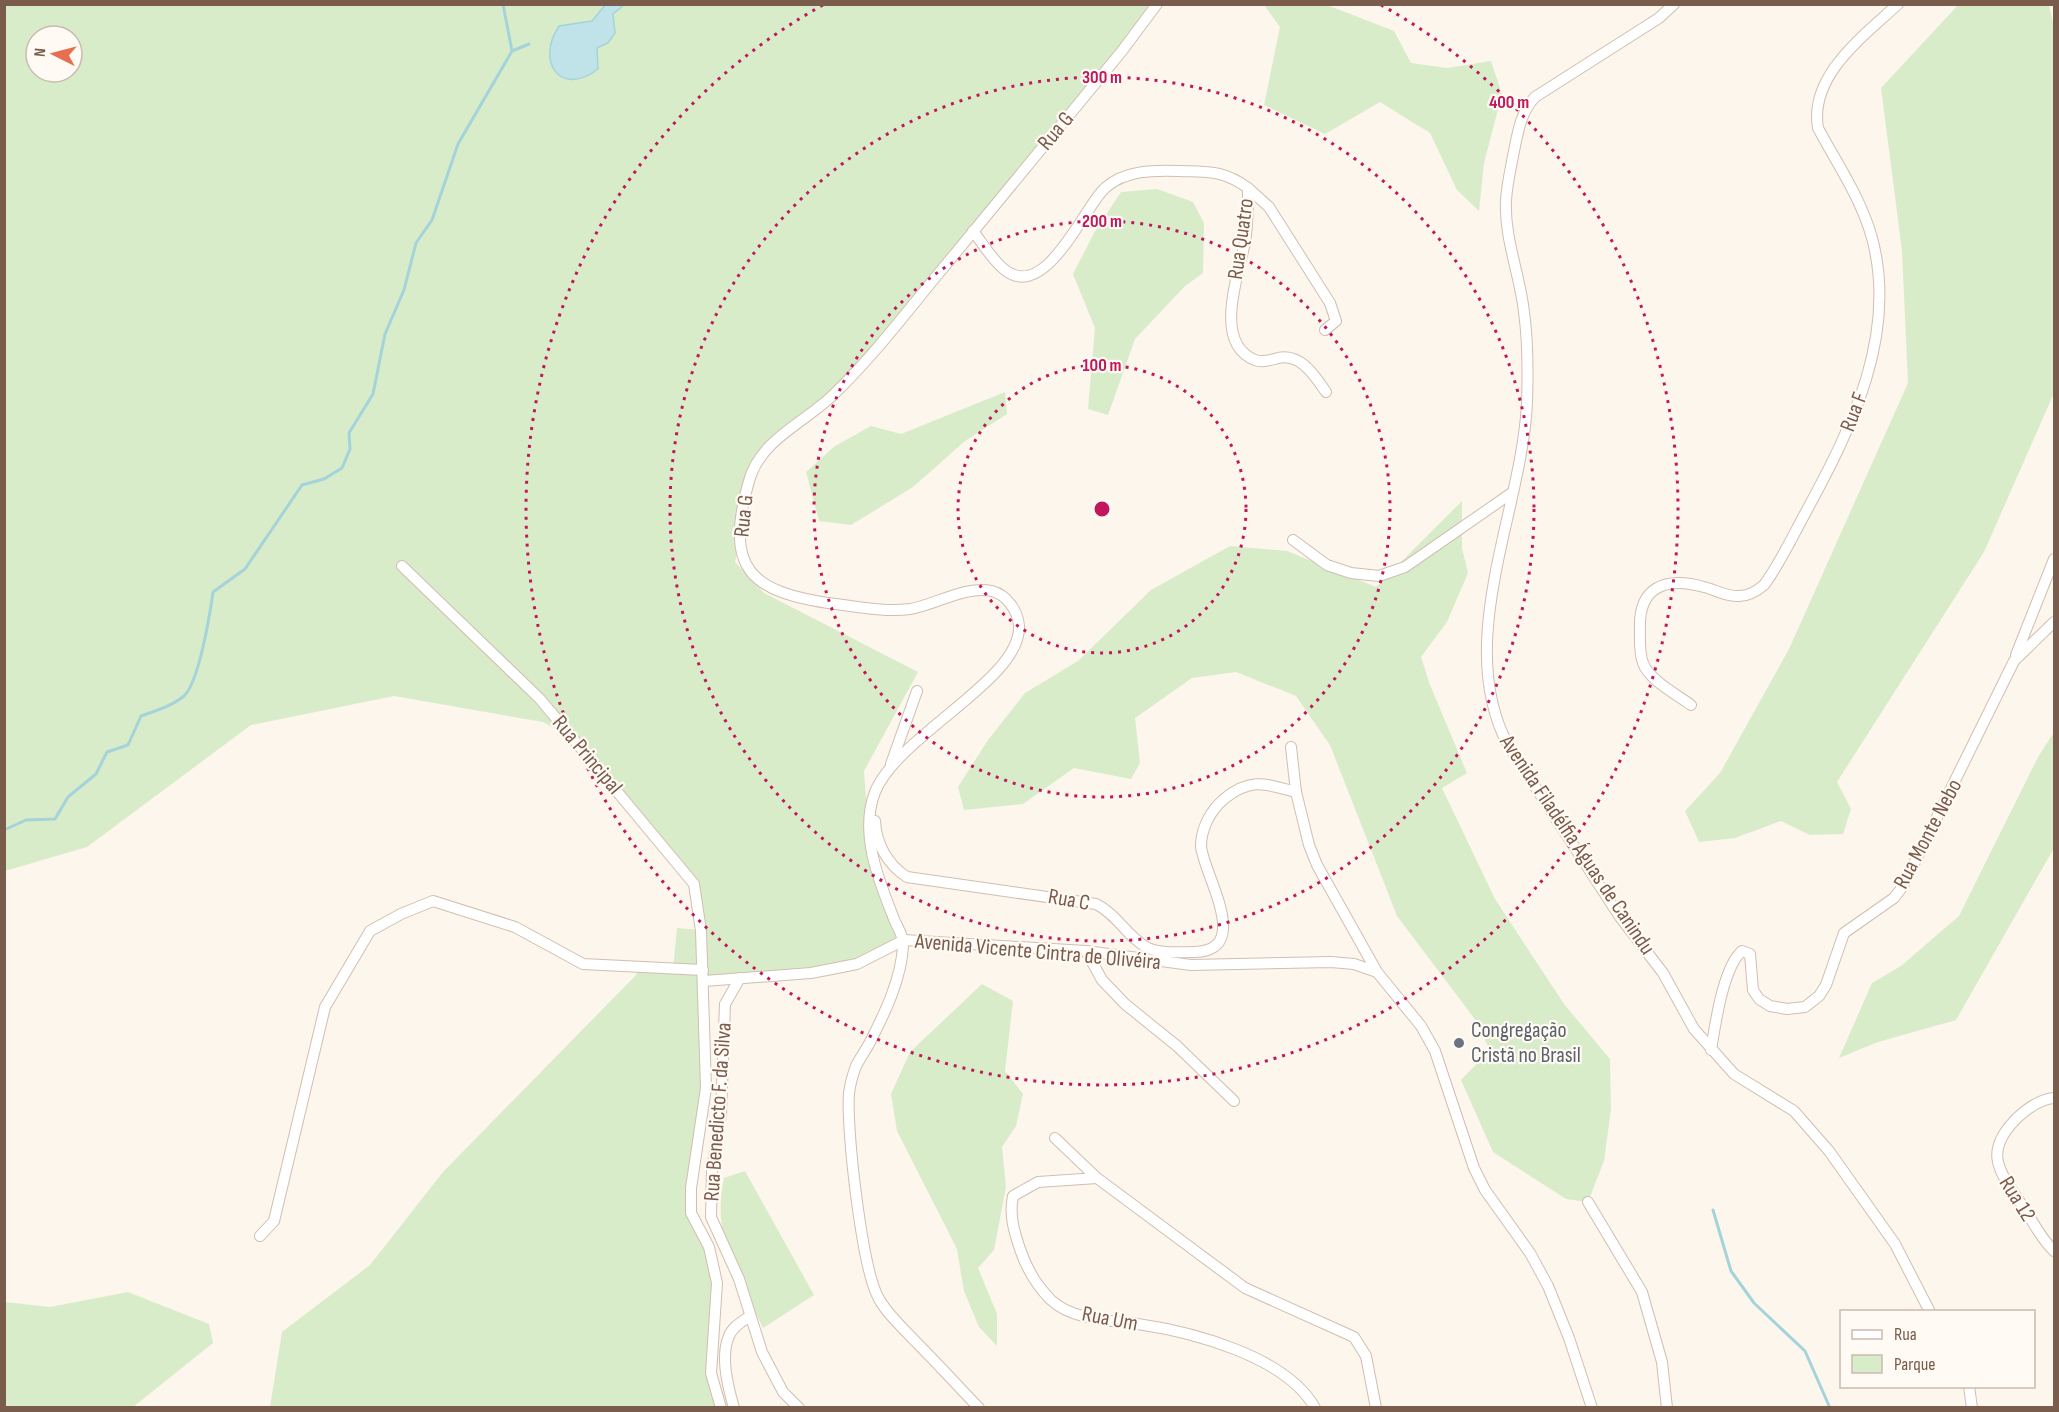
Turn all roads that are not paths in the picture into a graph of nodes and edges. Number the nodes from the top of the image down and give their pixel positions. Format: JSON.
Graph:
{"nodes":[{"id":1,"x":1157,"y":4,"type":"edge"},
{"id":2,"x":1674,"y":4,"type":"edge"},
{"id":3,"x":1898,"y":4,"type":"edge"},
{"id":4,"x":1248,"y":188,"type":"junction"},
{"id":5,"x":973,"y":231,"type":"junction"},
{"id":6,"x":1325,"y":330,"type":"dead end"},
{"id":7,"x":1326,"y":392,"type":"dead end"},
{"id":8,"x":1513,"y":492,"type":"junction"},
{"id":9,"x":1293,"y":540,"type":"dead end"},
{"id":10,"x":2055,"y":559,"type":"edge"},
{"id":11,"x":402,"y":566,"type":"dead end"},
{"id":12,"x":2055,"y":622,"type":"edge"},
{"id":13,"x":2014,"y":661,"type":"junction"},
{"id":14,"x":917,"y":691,"type":"dead end"},
{"id":15,"x":1690,"y":705,"type":"dead end"},
{"id":16,"x":1291,"y":747,"type":"dead end"},
{"id":17,"x":889,"y":770,"type":"junction"},
{"id":18,"x":1296,"y":792,"type":"junction"},
{"id":19,"x":874,"y":794,"type":"junction"},
{"id":20,"x":904,"y":940,"type":"junction"},
{"id":21,"x":1086,"y":951,"type":"junction"},
{"id":22,"x":1377,"y":972,"type":"junction"},
{"id":23,"x":703,"y":975,"type":"junction"},
{"id":24,"x":740,"y":978,"type":"junction"},
{"id":25,"x":1712,"y":1050,"type":"junction"},
{"id":26,"x":2055,"y":1098,"type":"edge"},
{"id":27,"x":1234,"y":1101,"type":"dead end"},
{"id":28,"x":1055,"y":1138,"type":"dead end"},
{"id":29,"x":1096,"y":1178,"type":"junction"},
{"id":30,"x":1588,"y":1202,"type":"dead end"},
{"id":31,"x":260,"y":1236,"type":"dead end"},
{"id":32,"x":2055,"y":1251,"type":"edge"},
{"id":33,"x":1929,"y":1310,"type":"edge"},
{"id":34,"x":750,"y":1316,"type":"junction"},
{"id":35,"x":1969,"y":1388,"type":"edge"},
{"id":36,"x":721,"y":1407,"type":"edge"},
{"id":37,"x":734,"y":1407,"type":"edge"},
{"id":38,"x":799,"y":1407,"type":"edge"},
{"id":39,"x":979,"y":1407,"type":"edge"},
{"id":40,"x":1315,"y":1407,"type":"edge"},
{"id":41,"x":1376,"y":1407,"type":"edge"},
{"id":42,"x":1592,"y":1407,"type":"edge"},
{"id":43,"x":1667,"y":1407,"type":"edge"},
{"id":44,"x":1972,"y":1407,"type":"edge"}],
"edges":[{"from":1,"to":5,"type":"street","name":"Rua G"},
{"from":2,"to":8,"type":"street","name":"Avenida Filadélfia Águas de Canindu"},
{"from":3,"to":15,"type":"street","name":"Rua F"},
{"from":4,"to":5,"type":"street","name":"Rua Quatro"},
{"from":4,"to":6,"type":"street"},
{"from":4,"to":7,"type":"street","name":"Rua Quatro"},
{"from":5,"to":17,"type":"street","name":"Rua G"},
{"from":8,"to":9,"type":"street"},
{"from":8,"to":25,"type":"street","name":"Avenida Filadélfia Águas de Canindu"},
{"from":10,"to":13,"type":"street"},
{"from":11,"to":23,"type":"street","name":"Rua Principal"},
{"from":12,"to":13,"type":"street","name":"Rua Monte Nebo"},
{"from":13,"to":25,"type":"street","name":"Rua Monte Nebo"},
{"from":14,"to":17,"type":"street"},
{"from":16,"to":18,"type":"street"},
{"from":17,"to":19,"type":"street","name":"Rua G"},
{"from":18,"to":19,"type":"street","name":"Rua C"},
{"from":18,"to":22,"type":"street"},
{"from":19,"to":20,"type":"street","name":"Rua G"},
{"from":20,"to":21,"type":"street","name":"Avenida Vicente Cintra de Olivéira"},
{"from":20,"to":24,"type":"street","name":"Avenida Vicente Cintra de Olivéira"},
{"from":20,"to":39,"type":"street"},
{"from":21,"to":22,"type":"street","name":"Avenida Vicente Cintra de Olivéira"},
{"from":21,"to":27,"type":"street"},
{"from":22,"to":42,"type":"street"},
{"from":23,"to":24,"type":"street","name":"Avenida Vicente Cintra de Olivéira"},
{"from":23,"to":31,"type":"street","name":"Avenida Vicente Cintra de Olivéira"},
{"from":23,"to":36,"type":"street","name":"Rua Principal"},
{"from":24,"to":34,"type":"street","name":"Rua Benedicto F. da Silva"},
{"from":25,"to":33,"type":"street","name":"Avenida Filadélfia Águas de Canindu"},
{"from":26,"to":32,"type":"street","name":"Rua 12"},
{"from":28,"to":29,"type":"street"},
{"from":29,"to":40,"type":"street","name":"Rua Um"},
{"from":29,"to":41,"type":"street"},
{"from":30,"to":43,"type":"street"},
{"from":34,"to":37,"type":"street"},
{"from":34,"to":38,"type":"street","name":"Rua Benedicto F. da Silva"},
{"from":35,"to":44,"type":"street"}]}
